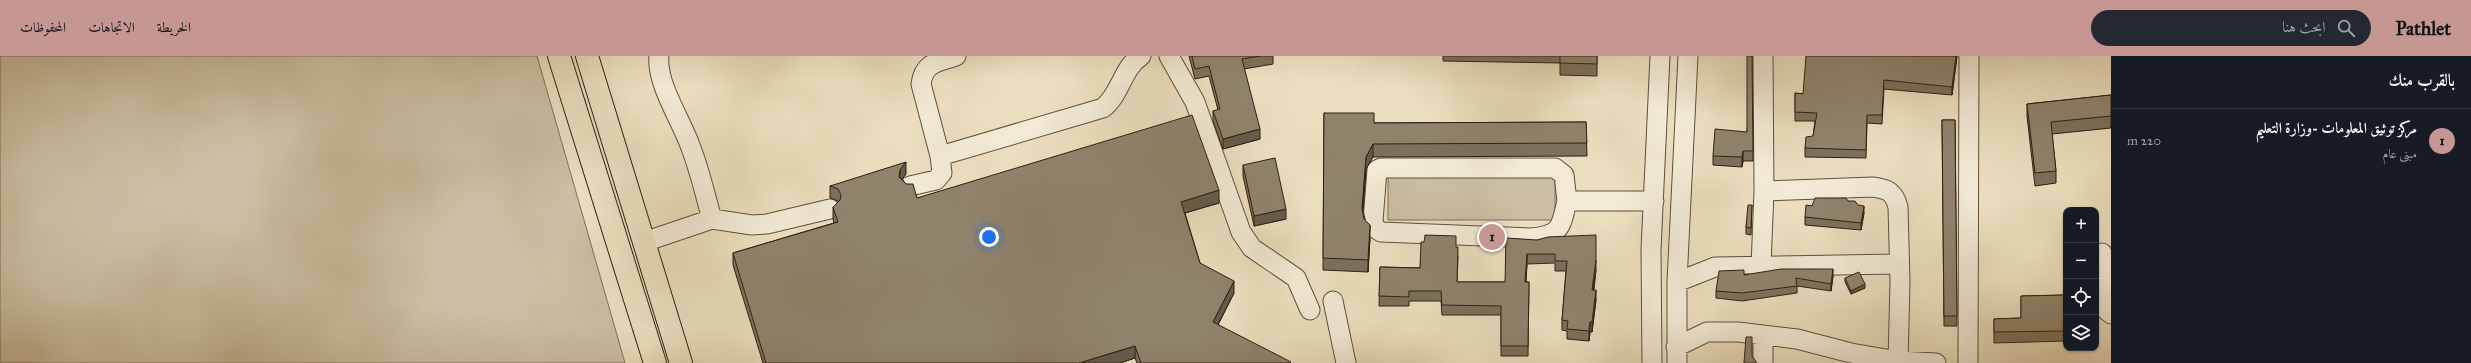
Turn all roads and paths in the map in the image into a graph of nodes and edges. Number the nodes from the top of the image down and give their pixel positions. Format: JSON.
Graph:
{"nodes":[{"id":1,"x":560,"y":56,"type":"edge"},
{"id":2,"x":587,"y":56,"type":"edge"},
{"id":3,"x":659,"y":56,"type":"edge"},
{"id":4,"x":956,"y":56,"type":"edge"},
{"id":5,"x":1141,"y":56,"type":"edge"},
{"id":6,"x":1169,"y":56,"type":"edge"},
{"id":7,"x":1660,"y":56,"type":"edge"},
{"id":8,"x":1688,"y":56,"type":"edge"},
{"id":9,"x":1763,"y":56,"type":"edge"},
{"id":10,"x":1968,"y":56,"type":"edge"},
{"id":11,"x":940,"y":156,"type":"junction"},
{"id":12,"x":910,"y":186,"type":"edge"},
{"id":13,"x":1764,"y":191,"type":"junction"},
{"id":14,"x":1567,"y":201,"type":"junction"},
{"id":15,"x":1654,"y":201,"type":"junction"},
{"id":16,"x":830,"y":209,"type":"dead end"},
{"id":17,"x":712,"y":219,"type":"junction"},
{"id":18,"x":644,"y":242,"type":"junction"},
{"id":19,"x":2102,"y":253,"type":"dead end"},
{"id":20,"x":1899,"y":264,"type":"junction"},
{"id":21,"x":1761,"y":267,"type":"junction"},
{"id":22,"x":1677,"y":282,"type":"junction"},
{"id":23,"x":1333,"y":301,"type":"dead end"},
{"id":24,"x":1310,"y":310,"type":"dead end"},
{"id":25,"x":2111,"y":314,"type":"edge"},
{"id":26,"x":1763,"y":335,"type":"junction"},
{"id":27,"x":1677,"y":355,"type":"edge"},
{"id":28,"x":1898,"y":361,"type":"junction"},
{"id":29,"x":655,"y":363,"type":"edge"},
{"id":30,"x":681,"y":363,"type":"edge"},
{"id":31,"x":1346,"y":363,"type":"edge"},
{"id":32,"x":1652,"y":363,"type":"edge"},
{"id":33,"x":1763,"y":363,"type":"edge"},
{"id":34,"x":1936,"y":363,"type":"edge"},
{"id":35,"x":1968,"y":363,"type":"edge"}],
"edges":[{"from":1,"to":29,"type":"highway"},
{"from":2,"to":18,"type":"highway"},
{"from":3,"to":17,"type":"street"},
{"from":4,"to":11,"type":"street"},
{"from":5,"to":11,"type":"street"},
{"from":6,"to":24,"type":"street"},
{"from":7,"to":15,"type":"street"},
{"from":8,"to":22,"type":"street"},
{"from":9,"to":13,"type":"street"},
{"from":10,"to":35,"type":"street"},
{"from":11,"to":12,"type":"street"},
{"from":13,"to":20,"type":"street"},
{"from":13,"to":21,"type":"street"},
{"from":14,"to":14,"type":"street"},
{"from":14,"to":15,"type":"street"},
{"from":15,"to":32,"type":"street"},
{"from":16,"to":17,"type":"street"},
{"from":17,"to":18,"type":"street"},
{"from":18,"to":30,"type":"highway"},
{"from":19,"to":25,"type":"street"},
{"from":20,"to":21,"type":"street"},
{"from":20,"to":28,"type":"street"},
{"from":21,"to":22,"type":"street"},
{"from":22,"to":27,"type":"street"},
{"from":23,"to":31,"type":"street"},
{"from":26,"to":27,"type":"street"},
{"from":26,"to":28,"type":"street"},
{"from":26,"to":33,"type":"street"},
{"from":28,"to":34,"type":"street"}]}
